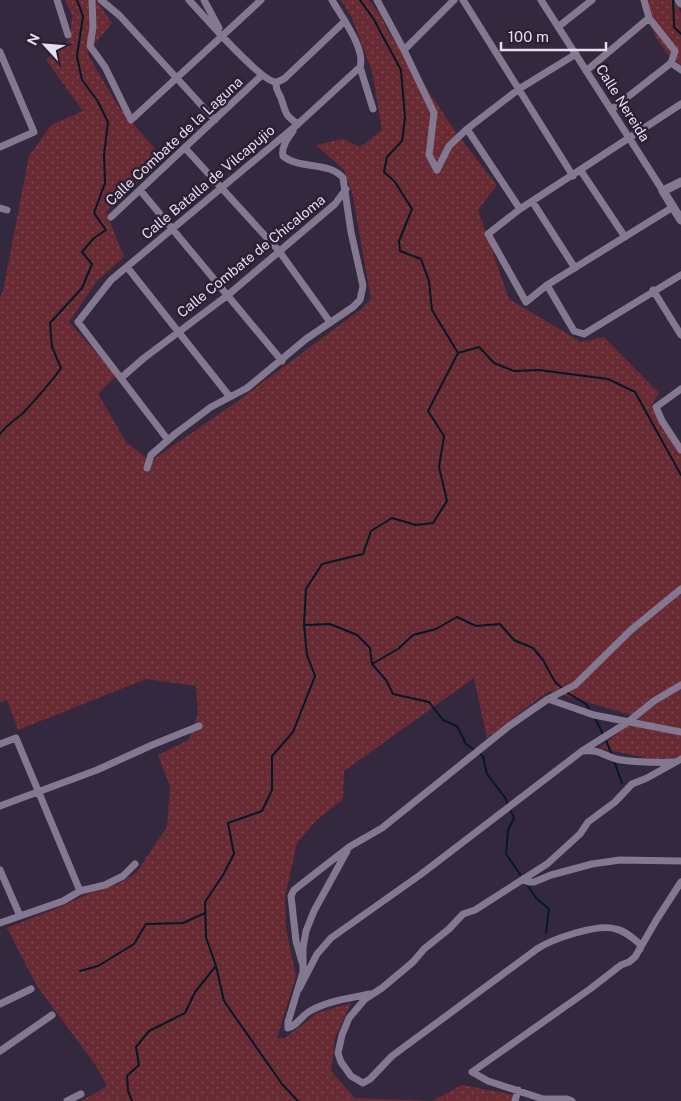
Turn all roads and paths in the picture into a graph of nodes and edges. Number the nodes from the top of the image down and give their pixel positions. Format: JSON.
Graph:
{"nodes":[{"id":1,"x":57,"y":0,"type":"edge"},
{"id":2,"x":92,"y":0,"type":"edge"},
{"id":3,"x":101,"y":0,"type":"edge"},
{"id":4,"x":189,"y":0,"type":"edge"},
{"id":5,"x":204,"y":0,"type":"edge"},
{"id":6,"x":261,"y":0,"type":"edge"},
{"id":7,"x":332,"y":0,"type":"edge"},
{"id":8,"x":454,"y":0,"type":"edge"},
{"id":9,"x":463,"y":0,"type":"edge"},
{"id":10,"x":541,"y":0,"type":"edge"},
{"id":11,"x":592,"y":0,"type":"edge"},
{"id":12,"x":644,"y":0,"type":"edge"},
{"id":13,"x":379,"y":1,"type":"edge"},
{"id":14,"x":649,"y":18,"type":"junction"},
{"id":15,"x":345,"y":21,"type":"junction"},
{"id":16,"x":558,"y":27,"type":"junction"},
{"id":17,"x":68,"y":35,"type":"dead end"},
{"id":18,"x":222,"y":35,"type":"junction"},
{"id":19,"x":404,"y":50,"type":"junction"},
{"id":20,"x":0,"y":52,"type":"edge"},
{"id":21,"x":576,"y":54,"type":"junction"},
{"id":22,"x":671,"y":63,"type":"junction"},
{"id":23,"x":360,"y":67,"type":"junction"},
{"id":24,"x":681,"y":70,"type":"edge"},
{"id":25,"x":586,"y":71,"type":"junction"},
{"id":26,"x":262,"y":75,"type":"junction"},
{"id":27,"x":175,"y":78,"type":"junction"},
{"id":28,"x":276,"y":82,"type":"junction"},
{"id":29,"x":518,"y":89,"type":"junction"},
{"id":30,"x":681,"y":104,"type":"edge"},
{"id":31,"x":373,"y":109,"type":"dead end"},
{"id":32,"x":611,"y":110,"type":"junction"},
{"id":33,"x":215,"y":120,"type":"junction"},
{"id":34,"x":298,"y":124,"type":"junction"},
{"id":35,"x":467,"y":129,"type":"junction"},
{"id":36,"x":629,"y":139,"type":"junction"},
{"id":37,"x":0,"y":147,"type":"edge"},
{"id":38,"x":185,"y":148,"type":"junction"},
{"id":39,"x":580,"y":171,"type":"junction"},
{"id":40,"x":573,"y":176,"type":"junction"},
{"id":41,"x":681,"y":182,"type":"edge"},
{"id":42,"x":222,"y":189,"type":"junction"},
{"id":43,"x":346,"y":189,"type":"junction"},
{"id":44,"x":140,"y":190,"type":"junction"},
{"id":45,"x":663,"y":192,"type":"junction"},
{"id":46,"x":532,"y":201,"type":"junction"},
{"id":47,"x":673,"y":207,"type":"junction"},
{"id":48,"x":520,"y":209,"type":"junction"},
{"id":49,"x":111,"y":218,"type":"dead end"},
{"id":50,"x":681,"y":220,"type":"edge"},
{"id":51,"x":172,"y":229,"type":"junction"},
{"id":52,"x":625,"y":237,"type":"junction"},
{"id":53,"x":280,"y":251,"type":"junction"},
{"id":54,"x":126,"y":267,"type":"junction"},
{"id":55,"x":575,"y":268,"type":"junction"},
{"id":56,"x":681,"y":275,"type":"edge"},
{"id":57,"x":547,"y":286,"type":"junction"},
{"id":58,"x":653,"y":290,"type":"junction"},
{"id":59,"x":228,"y":295,"type":"junction"},
{"id":60,"x":330,"y":322,"type":"junction"},
{"id":61,"x":178,"y":332,"type":"junction"},
{"id":62,"x":681,"y":334,"type":"edge"},
{"id":63,"x":282,"y":361,"type":"junction"},
{"id":64,"x":121,"y":378,"type":"junction"},
{"id":65,"x":681,"y":389,"type":"edge"},
{"id":66,"x":230,"y":397,"type":"junction"},
{"id":67,"x":168,"y":440,"type":"junction"},
{"id":68,"x":681,"y":450,"type":"edge"},
{"id":69,"x":147,"y":468,"type":"dead end"},
{"id":70,"x":681,"y":589,"type":"edge"},
{"id":71,"x":681,"y":685,"type":"edge"},
{"id":72,"x":548,"y":699,"type":"junction"},
{"id":73,"x":186,"y":722,"type":"dead end"},
{"id":74,"x":628,"y":722,"type":"junction"},
{"id":75,"x":198,"y":726,"type":"dead end"},
{"id":76,"x":186,"y":731,"type":"junction"},
{"id":77,"x":681,"y":732,"type":"edge"},
{"id":78,"x":0,"y":744,"type":"edge"},
{"id":79,"x":582,"y":751,"type":"junction"},
{"id":80,"x":679,"y":760,"type":"edge"},
{"id":81,"x":38,"y":792,"type":"junction"},
{"id":82,"x":0,"y":806,"type":"edge"},
{"id":83,"x":350,"y":848,"type":"junction"},
{"id":84,"x":681,"y":861,"type":"edge"},
{"id":85,"x":135,"y":864,"type":"dead end"},
{"id":86,"x":0,"y":870,"type":"edge"},
{"id":87,"x":523,"y":879,"type":"junction"},
{"id":88,"x":681,"y":882,"type":"edge"},
{"id":89,"x":80,"y":891,"type":"junction"},
{"id":90,"x":20,"y":916,"type":"junction"},
{"id":91,"x":0,"y":923,"type":"edge"},
{"id":92,"x":640,"y":949,"type":"junction"},
{"id":93,"x":302,"y":962,"type":"junction"},
{"id":94,"x":31,"y":989,"type":"dead end"},
{"id":95,"x":299,"y":989,"type":"junction"},
{"id":96,"x":375,"y":993,"type":"junction"},
{"id":97,"x":0,"y":1004,"type":"edge"},
{"id":98,"x":52,"y":1015,"type":"dead end"},
{"id":99,"x":0,"y":1051,"type":"edge"},
{"id":100,"x":518,"y":1090,"type":"junction"},
{"id":101,"x":80,"y":1094,"type":"dead end"},
{"id":102,"x":67,"y":1101,"type":"edge"},
{"id":103,"x":515,"y":1101,"type":"edge"},
{"id":104,"x":572,"y":1101,"type":"edge"}],
"edges":[{"from":1,"to":17,"type":"street"},
{"from":2,"to":27,"type":"street"},
{"from":3,"to":27,"type":"street"},
{"from":4,"to":18,"type":"street"},
{"from":5,"to":18,"type":"street"},
{"from":6,"to":18,"type":"street"},
{"from":7,"to":15,"type":"street"},
{"from":8,"to":19,"type":"street"},
{"from":9,"to":29,"type":"street"},
{"from":10,"to":16,"type":"street","name":"Calle Nereida"},
{"from":11,"to":16,"type":"street"},
{"from":12,"to":14,"type":"street"},
{"from":13,"to":19,"type":"street"},
{"from":14,"to":22,"type":"street"},
{"from":14,"to":25,"type":"street"},
{"from":15,"to":23,"type":"street"},
{"from":15,"to":28,"type":"street"},
{"from":16,"to":21,"type":"street","name":"Calle Nereida"},
{"from":18,"to":26,"type":"street"},
{"from":18,"to":27,"type":"street"},
{"from":19,"to":35,"type":"street"},
{"from":20,"to":37,"type":"street"},
{"from":21,"to":25,"type":"street","name":"Calle Nereida"},
{"from":21,"to":29,"type":"street"},
{"from":22,"to":24,"type":"street"},
{"from":22,"to":32,"type":"street"},
{"from":23,"to":31,"type":"street"},
{"from":23,"to":34,"type":"street","name":"Calle Batalla de Vilcapujio"},
{"from":25,"to":32,"type":"street","name":"Calle Nereida"},
{"from":26,"to":28,"type":"street","name":"Calle Combate de la Laguna"},
{"from":26,"to":33,"type":"street","name":"Calle Combate de la Laguna"},
{"from":27,"to":33,"type":"street"},
{"from":28,"to":34,"type":"street"},
{"from":29,"to":35,"type":"street"},
{"from":29,"to":40,"type":"street"},
{"from":30,"to":36,"type":"street"},
{"from":32,"to":36,"type":"street","name":"Calle Nereida"},
{"from":33,"to":38,"type":"street","name":"Calle Combate de la Laguna"},
{"from":34,"to":42,"type":"street","name":"Calle Batalla de Vilcapujio"},
{"from":34,"to":43,"type":"street"},
{"from":35,"to":48,"type":"street"},
{"from":36,"to":39,"type":"street"},
{"from":36,"to":45,"type":"street","name":"Calle Nereida"},
{"from":38,"to":42,"type":"street"},
{"from":38,"to":44,"type":"street","name":"Calle Combate de la Laguna"},
{"from":39,"to":40,"type":"street"},
{"from":39,"to":52,"type":"street"},
{"from":40,"to":46,"type":"street"},
{"from":41,"to":45,"type":"street"},
{"from":42,"to":51,"type":"street","name":"Calle Batalla de Vilcapujio"},
{"from":42,"to":53,"type":"street"},
{"from":43,"to":53,"type":"street","name":"Calle Combate de Chicaloma"},
{"from":43,"to":60,"type":"street"},
{"from":44,"to":49,"type":"street","name":"Calle Combate de la Laguna"},
{"from":44,"to":51,"type":"street"},
{"from":45,"to":47,"type":"street","name":"Calle Nereida"},
{"from":46,"to":48,"type":"street"},
{"from":46,"to":55,"type":"street"},
{"from":47,"to":50,"type":"street","name":"Calle Nereida"},
{"from":47,"to":52,"type":"street"},
{"from":48,"to":57,"type":"street"},
{"from":51,"to":54,"type":"street","name":"Calle Batalla de Vilcapujio"},
{"from":51,"to":59,"type":"street"},
{"from":52,"to":55,"type":"street"},
{"from":53,"to":59,"type":"street","name":"Calle Combate de Chicaloma"},
{"from":53,"to":60,"type":"street"},
{"from":54,"to":61,"type":"street"},
{"from":54,"to":64,"type":"street","name":"Calle Batalla de Vilcapujio"},
{"from":55,"to":57,"type":"street"},
{"from":56,"to":58,"type":"street"},
{"from":57,"to":58,"type":"street"},
{"from":58,"to":62,"type":"street"},
{"from":59,"to":61,"type":"street","name":"Calle Combate de Chicaloma"},
{"from":59,"to":63,"type":"street"},
{"from":60,"to":63,"type":"street"},
{"from":61,"to":64,"type":"street","name":"Calle Combate de Chicaloma"},
{"from":61,"to":66,"type":"street"},
{"from":63,"to":66,"type":"street"},
{"from":64,"to":67,"type":"street"},
{"from":65,"to":68,"type":"street"},
{"from":66,"to":67,"type":"street"},
{"from":67,"to":69,"type":"street"},
{"from":70,"to":72,"type":"street"},
{"from":71,"to":74,"type":"street"},
{"from":72,"to":74,"type":"street"},
{"from":72,"to":83,"type":"street"},
{"from":73,"to":76,"type":"street"},
{"from":74,"to":77,"type":"street"},
{"from":74,"to":79,"type":"street"},
{"from":75,"to":76,"type":"street"},
{"from":76,"to":81,"type":"street"},
{"from":78,"to":81,"type":"street"},
{"from":79,"to":80,"type":"street"},
{"from":79,"to":95,"type":"street"},
{"from":80,"to":87,"type":"street"},
{"from":81,"to":82,"type":"street"},
{"from":81,"to":89,"type":"street"},
{"from":83,"to":93,"type":"street"},
{"from":83,"to":93,"type":"street"},
{"from":84,"to":87,"type":"street"},
{"from":85,"to":89,"type":"street"},
{"from":86,"to":90,"type":"street"},
{"from":87,"to":96,"type":"street"},
{"from":88,"to":92,"type":"street"},
{"from":89,"to":90,"type":"street"},
{"from":90,"to":91,"type":"street"},
{"from":92,"to":96,"type":"street"},
{"from":92,"to":100,"type":"street"},
{"from":93,"to":95,"type":"street"},
{"from":94,"to":97,"type":"street"},
{"from":95,"to":96,"type":"street"},
{"from":98,"to":99,"type":"street"},
{"from":100,"to":103,"type":"street"},
{"from":100,"to":104,"type":"street"},
{"from":101,"to":102,"type":"street"}]}
